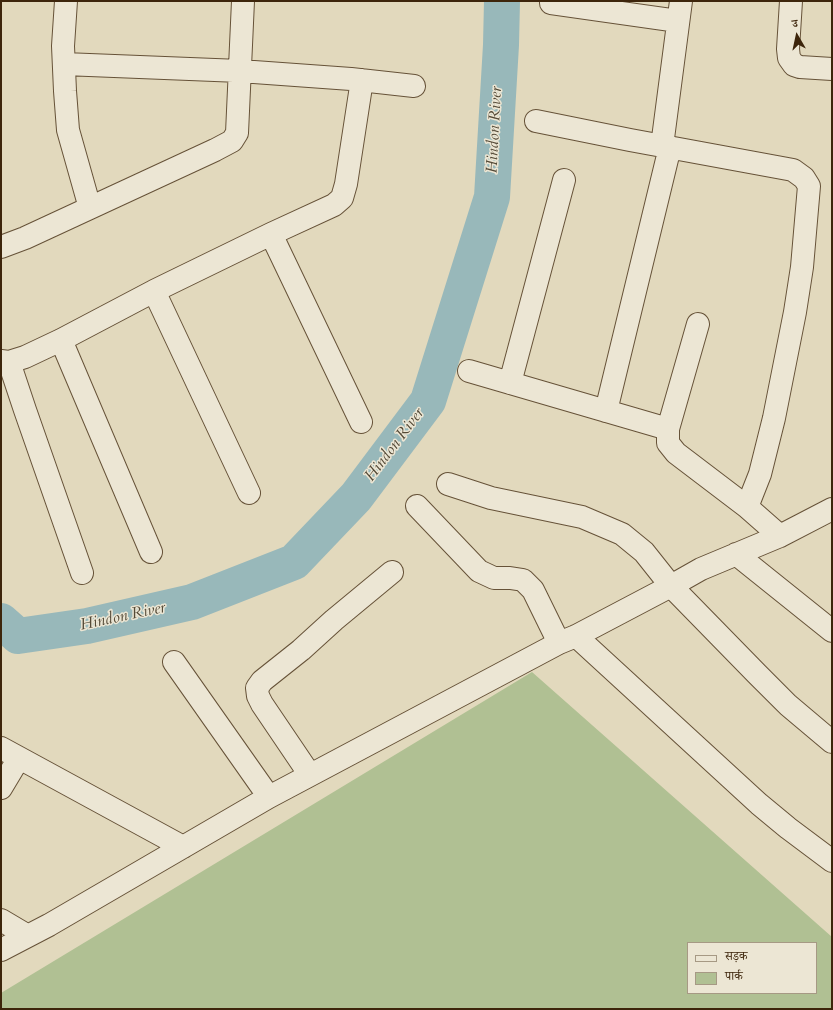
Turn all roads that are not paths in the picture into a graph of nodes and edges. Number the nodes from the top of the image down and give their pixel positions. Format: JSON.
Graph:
{"nodes":[{"id":1,"x":66,"y":1,"type":"edge"},
{"id":2,"x":243,"y":1,"type":"edge"},
{"id":3,"x":790,"y":1,"type":"edge"},
{"id":4,"x":551,"y":4,"type":"dead end"},
{"id":5,"x":680,"y":11,"type":"edge"},
{"id":6,"x":64,"y":64,"type":"junction"},
{"id":7,"x":832,"y":69,"type":"edge"},
{"id":8,"x":240,"y":72,"type":"junction"},
{"id":9,"x":362,"y":80,"type":"junction"},
{"id":10,"x":414,"y":86,"type":"dead end"},
{"id":11,"x":536,"y":121,"type":"dead end"},
{"id":12,"x":666,"y":147,"type":"junction"},
{"id":13,"x":564,"y":180,"type":"dead end"},
{"id":14,"x":90,"y":208,"type":"junction"},
{"id":15,"x":271,"y":234,"type":"junction"},
{"id":16,"x":1,"y":247,"type":"edge"},
{"id":17,"x":154,"y":291,"type":"junction"},
{"id":18,"x":698,"y":324,"type":"dead end"},
{"id":19,"x":60,"y":340,"type":"junction"},
{"id":20,"x":5,"y":361,"type":"edge"},
{"id":21,"x":470,"y":371,"type":"dead end"},
{"id":22,"x":510,"y":383,"type":"junction"},
{"id":23,"x":606,"y":411,"type":"junction"},
{"id":24,"x":360,"y":422,"type":"dead end"},
{"id":25,"x":668,"y":429,"type":"junction"},
{"id":26,"x":448,"y":484,"type":"dead end"},
{"id":27,"x":249,"y":493,"type":"dead end"},
{"id":28,"x":417,"y":506,"type":"dead end"},
{"id":29,"x":748,"y":507,"type":"junction"},
{"id":30,"x":832,"y":509,"type":"edge"},
{"id":31,"x":780,"y":536,"type":"junction"},
{"id":32,"x":151,"y":552,"type":"dead end"},
{"id":33,"x":736,"y":554,"type":"junction"},
{"id":34,"x":392,"y":572,"type":"dead end"},
{"id":35,"x":82,"y":573,"type":"dead end"},
{"id":36,"x":671,"y":586,"type":"junction"},
{"id":37,"x":832,"y":631,"type":"edge"},
{"id":38,"x":568,"y":640,"type":"junction"},
{"id":39,"x":174,"y":662,"type":"dead end"},
{"id":40,"x":832,"y":742,"type":"edge"},
{"id":41,"x":10,"y":753,"type":"edge"},
{"id":42,"x":310,"y":775,"type":"junction"},
{"id":43,"x":1,"y":788,"type":"edge"},
{"id":44,"x":269,"y":797,"type":"junction"},
{"id":45,"x":183,"y":847,"type":"junction"},
{"id":46,"x":832,"y":861,"type":"edge"},
{"id":47,"x":1,"y":920,"type":"edge"},
{"id":48,"x":28,"y":936,"type":"junction"},
{"id":49,"x":1,"y":950,"type":"edge"}],
"edges":[{"from":1,"to":6,"type":"street"},
{"from":2,"to":8,"type":"street"},
{"from":3,"to":7,"type":"street"},
{"from":4,"to":5,"type":"street"},
{"from":5,"to":12,"type":"street"},
{"from":6,"to":8,"type":"street"},
{"from":6,"to":14,"type":"street"},
{"from":8,"to":9,"type":"street"},
{"from":8,"to":14,"type":"street"},
{"from":9,"to":10,"type":"street"},
{"from":9,"to":15,"type":"street"},
{"from":11,"to":12,"type":"street"},
{"from":12,"to":23,"type":"street"},
{"from":12,"to":29,"type":"street"},
{"from":13,"to":22,"type":"street"},
{"from":14,"to":16,"type":"street"},
{"from":15,"to":17,"type":"street"},
{"from":15,"to":24,"type":"street"},
{"from":17,"to":19,"type":"street"},
{"from":17,"to":27,"type":"street"},
{"from":18,"to":25,"type":"street"},
{"from":19,"to":20,"type":"street"},
{"from":19,"to":32,"type":"street"},
{"from":20,"to":35,"type":"street"},
{"from":21,"to":22,"type":"street"},
{"from":22,"to":23,"type":"street"},
{"from":23,"to":25,"type":"street"},
{"from":25,"to":29,"type":"street"},
{"from":26,"to":36,"type":"street"},
{"from":28,"to":38,"type":"street"},
{"from":29,"to":31,"type":"street"},
{"from":30,"to":31,"type":"street"},
{"from":31,"to":33,"type":"street"},
{"from":33,"to":36,"type":"street"},
{"from":33,"to":37,"type":"street"},
{"from":34,"to":42,"type":"street"},
{"from":36,"to":38,"type":"street"},
{"from":36,"to":40,"type":"street"},
{"from":38,"to":42,"type":"street"},
{"from":38,"to":46,"type":"street"},
{"from":39,"to":44,"type":"street"},
{"from":41,"to":43,"type":"street"},
{"from":41,"to":45,"type":"street"},
{"from":42,"to":44,"type":"street"},
{"from":44,"to":45,"type":"street"},
{"from":45,"to":48,"type":"street"},
{"from":47,"to":48,"type":"street"},
{"from":48,"to":49,"type":"street"}]}
